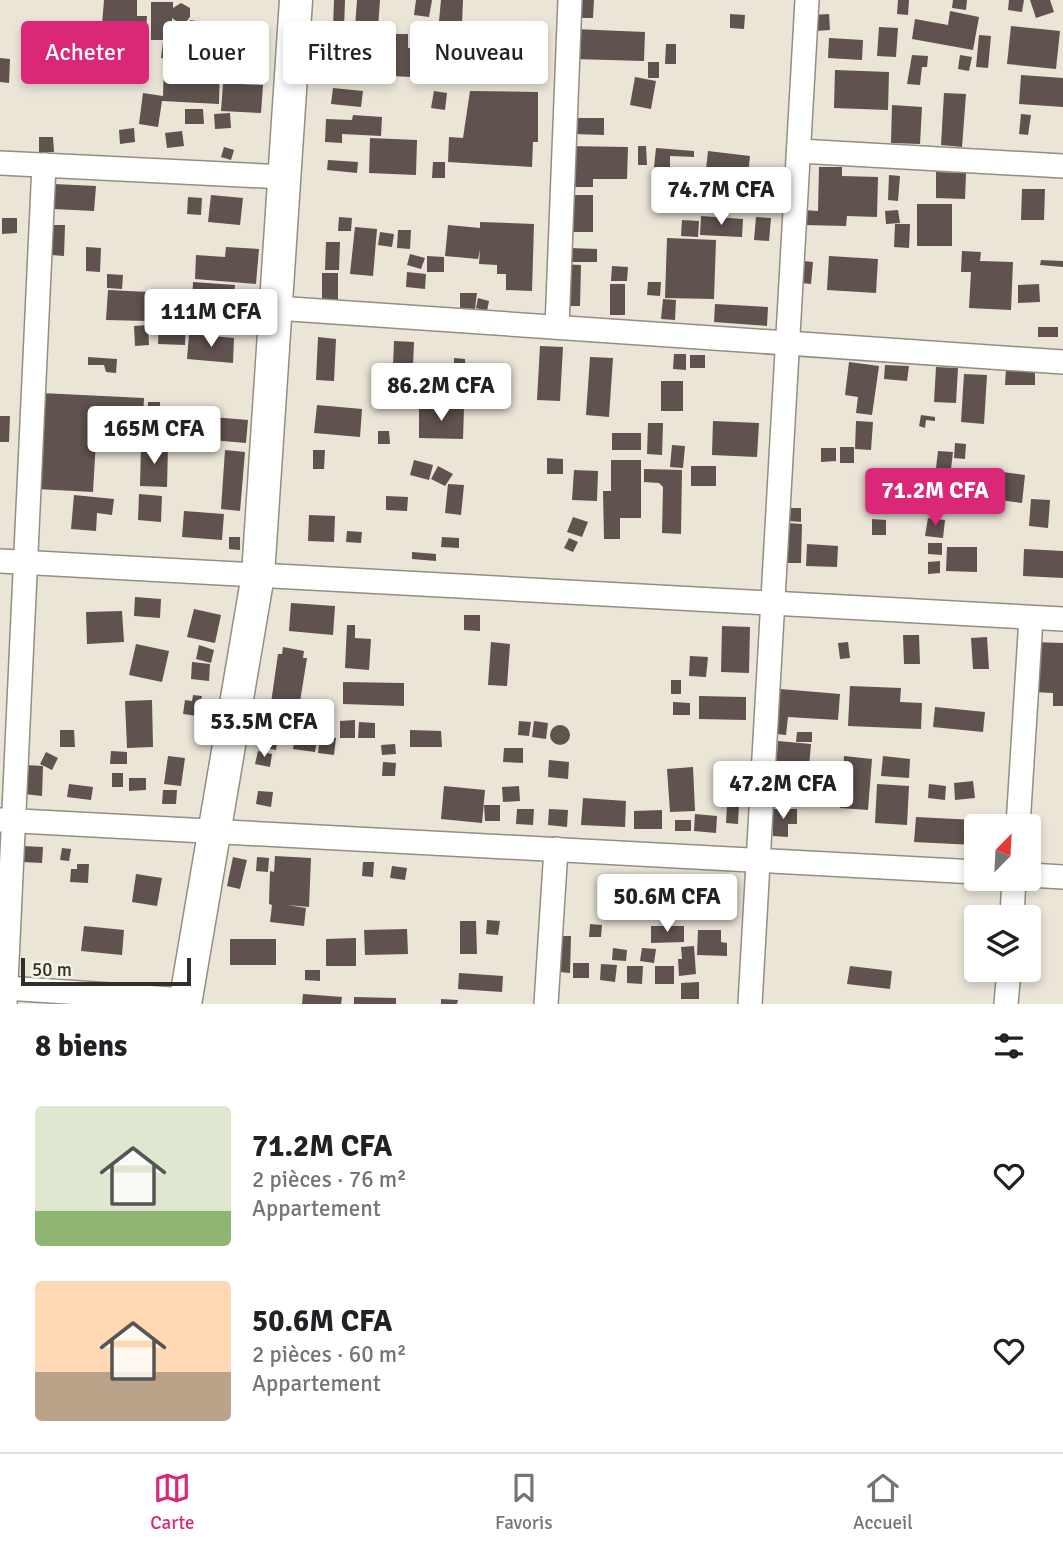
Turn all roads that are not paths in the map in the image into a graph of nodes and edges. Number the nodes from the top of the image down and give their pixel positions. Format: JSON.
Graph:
{"nodes":[{"id":1,"x":296,"y":0,"type":"edge"},
{"id":2,"x":570,"y":0,"type":"edge"},
{"id":3,"x":807,"y":0,"type":"edge"},
{"id":4,"x":799,"y":151,"type":"junction"},
{"id":5,"x":0,"y":163,"type":"edge"},
{"id":6,"x":44,"y":165,"type":"junction"},
{"id":7,"x":1063,"y":166,"type":"edge"},
{"id":8,"x":284,"y":177,"type":"junction"},
{"id":9,"x":276,"y":307,"type":"junction"},
{"id":10,"x":556,"y":327,"type":"junction"},
{"id":11,"x":787,"y":344,"type":"junction"},
{"id":12,"x":1063,"y":362,"type":"edge"},
{"id":13,"x":0,"y":561,"type":"edge"},
{"id":14,"x":25,"y":562,"type":"junction"},
{"id":15,"x":258,"y":575,"type":"junction"},
{"id":16,"x":773,"y":604,"type":"junction"},
{"id":17,"x":1031,"y":618,"type":"junction"},
{"id":18,"x":1063,"y":619,"type":"edge"},
{"id":19,"x":1019,"y":814,"type":"edge"},
{"id":20,"x":7,"y":820,"type":"edge"},
{"id":21,"x":215,"y":831,"type":"junction"},
{"id":22,"x":556,"y":849,"type":"junction"},
{"id":23,"x":758,"y":860,"type":"junction"},
{"id":24,"x":964,"y":871,"type":"edge"},
{"id":25,"x":1041,"y":876,"type":"edge"},
{"id":26,"x":1063,"y":877,"type":"edge"},
{"id":27,"x":1008,"y":982,"type":"edge"},
{"id":28,"x":5,"y":996,"type":"edge"},
{"id":29,"x":186,"y":1002,"type":"edge"},
{"id":30,"x":546,"y":1004,"type":"edge"},
{"id":31,"x":750,"y":1004,"type":"edge"},
{"id":32,"x":1006,"y":1004,"type":"edge"}],
"edges":[{"from":1,"to":8,"type":"street"},
{"from":2,"to":10,"type":"street"},
{"from":3,"to":4,"type":"street"},
{"from":4,"to":7,"type":"street"},
{"from":4,"to":11,"type":"street"},
{"from":5,"to":6,"type":"street"},
{"from":6,"to":8,"type":"street"},
{"from":6,"to":14,"type":"street"},
{"from":8,"to":9,"type":"street"},
{"from":9,"to":10,"type":"street"},
{"from":9,"to":15,"type":"street"},
{"from":10,"to":11,"type":"street"},
{"from":11,"to":12,"type":"street"},
{"from":11,"to":16,"type":"street"},
{"from":13,"to":14,"type":"street"},
{"from":14,"to":15,"type":"street"},
{"from":14,"to":20,"type":"street"},
{"from":15,"to":16,"type":"street"},
{"from":15,"to":21,"type":"street"},
{"from":16,"to":17,"type":"street"},
{"from":16,"to":23,"type":"street"},
{"from":17,"to":18,"type":"street"},
{"from":17,"to":19,"type":"street"},
{"from":20,"to":21,"type":"street"},
{"from":20,"to":28,"type":"street"},
{"from":21,"to":22,"type":"street"},
{"from":21,"to":29,"type":"street"},
{"from":22,"to":23,"type":"street"},
{"from":22,"to":30,"type":"street"},
{"from":23,"to":24,"type":"street"},
{"from":23,"to":31,"type":"street"},
{"from":25,"to":26,"type":"street"},
{"from":27,"to":32,"type":"street"},
{"from":28,"to":29,"type":"street"}]}
